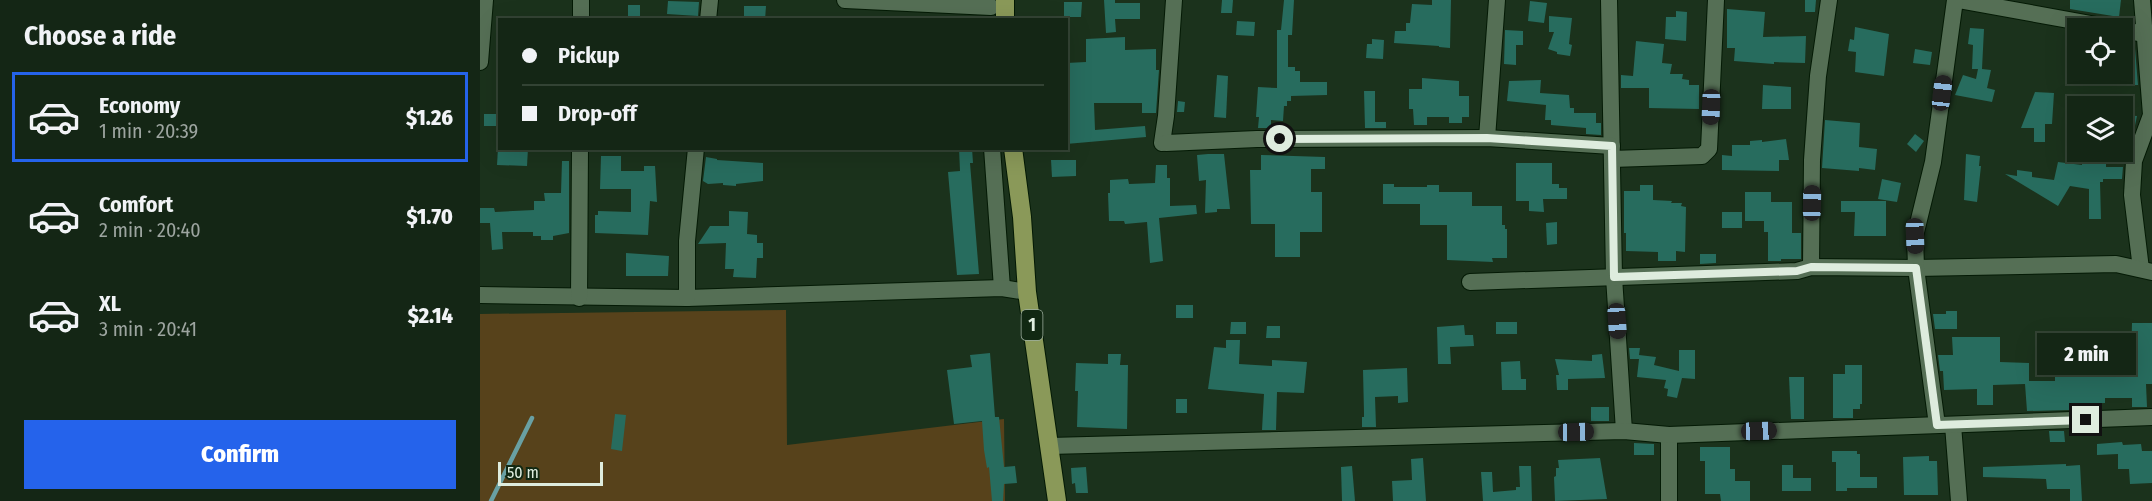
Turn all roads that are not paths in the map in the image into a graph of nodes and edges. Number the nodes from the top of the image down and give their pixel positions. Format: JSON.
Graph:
{"nodes":[{"id":1,"x":485,"y":0,"type":"edge"},
{"id":2,"x":581,"y":0,"type":"edge"},
{"id":3,"x":710,"y":0,"type":"edge"},
{"id":4,"x":846,"y":0,"type":"edge"},
{"id":5,"x":1174,"y":0,"type":"edge"},
{"id":6,"x":1497,"y":0,"type":"edge"},
{"id":7,"x":1610,"y":0,"type":"edge"},
{"id":8,"x":1716,"y":0,"type":"edge"},
{"id":9,"x":1829,"y":0,"type":"edge"},
{"id":10,"x":1956,"y":0,"type":"edge"},
{"id":11,"x":2142,"y":0,"type":"edge"},
{"id":12,"x":994,"y":7,"type":"edge"},
{"id":13,"x":581,"y":18,"type":"edge"},
{"id":14,"x":708,"y":18,"type":"edge"},
{"id":15,"x":2067,"y":20,"type":"edge"},
{"id":16,"x":2133,"y":32,"type":"edge"},
{"id":17,"x":2145,"y":34,"type":"junction"},
{"id":18,"x":480,"y":62,"type":"edge"},
{"id":19,"x":1487,"y":138,"type":"junction"},
{"id":20,"x":2146,"y":145,"type":"edge"},
{"id":21,"x":580,"y":150,"type":"edge"},
{"id":22,"x":696,"y":150,"type":"edge"},
{"id":23,"x":992,"y":150,"type":"edge"},
{"id":24,"x":1013,"y":150,"type":"edge"},
{"id":25,"x":1612,"y":152,"type":"junction"},
{"id":26,"x":1811,"y":267,"type":"junction"},
{"id":27,"x":1916,"y":268,"type":"junction"},
{"id":28,"x":2146,"y":270,"type":"edge"},
{"id":29,"x":1614,"y":277,"type":"junction"},
{"id":30,"x":1470,"y":282,"type":"dead end"},
{"id":31,"x":1002,"y":288,"type":"junction"},
{"id":32,"x":1027,"y":292,"type":"junction"},
{"id":33,"x":480,"y":295,"type":"edge"},
{"id":34,"x":579,"y":298,"type":"junction"},
{"id":35,"x":687,"y":298,"type":"junction"},
{"id":36,"x":2152,"y":417,"type":"edge"},
{"id":37,"x":1945,"y":425,"type":"junction"},
{"id":38,"x":1624,"y":431,"type":"junction"},
{"id":39,"x":1670,"y":435,"type":"junction"},
{"id":40,"x":1049,"y":446,"type":"junction"},
{"id":41,"x":1057,"y":501,"type":"edge"},
{"id":42,"x":1670,"y":501,"type":"edge"},
{"id":43,"x":1959,"y":501,"type":"edge"}],
"edges":[{"from":1,"to":18,"type":"street"},
{"from":2,"to":13,"type":"street"},
{"from":3,"to":14,"type":"street"},
{"from":4,"to":12,"type":"street"},
{"from":5,"to":19,"type":"street"},
{"from":6,"to":19,"type":"street"},
{"from":7,"to":25,"type":"street"},
{"from":8,"to":25,"type":"street"},
{"from":9,"to":26,"type":"street"},
{"from":10,"to":15,"type":"street"},
{"from":10,"to":27,"type":"street"},
{"from":11,"to":17,"type":"street"},
{"from":16,"to":17,"type":"street"},
{"from":17,"to":20,"type":"street"},
{"from":19,"to":25,"type":"street"},
{"from":20,"to":28,"type":"street"},
{"from":21,"to":34,"type":"street"},
{"from":22,"to":35,"type":"street"},
{"from":23,"to":31,"type":"street"},
{"from":24,"to":32,"type":"main road","number":"1"},
{"from":25,"to":29,"type":"street"},
{"from":26,"to":27,"type":"street"},
{"from":26,"to":29,"type":"street"},
{"from":27,"to":28,"type":"street"},
{"from":27,"to":37,"type":"street"},
{"from":29,"to":30,"type":"street"},
{"from":29,"to":38,"type":"street"},
{"from":31,"to":32,"type":"street"},
{"from":31,"to":35,"type":"street"},
{"from":32,"to":40,"type":"main road","number":"1"},
{"from":33,"to":34,"type":"street"},
{"from":34,"to":35,"type":"street"},
{"from":36,"to":37,"type":"street"},
{"from":37,"to":39,"type":"street"},
{"from":37,"to":43,"type":"street"},
{"from":38,"to":39,"type":"street"},
{"from":38,"to":40,"type":"street"},
{"from":39,"to":42,"type":"street"},
{"from":40,"to":41,"type":"main road","number":"1"}]}
